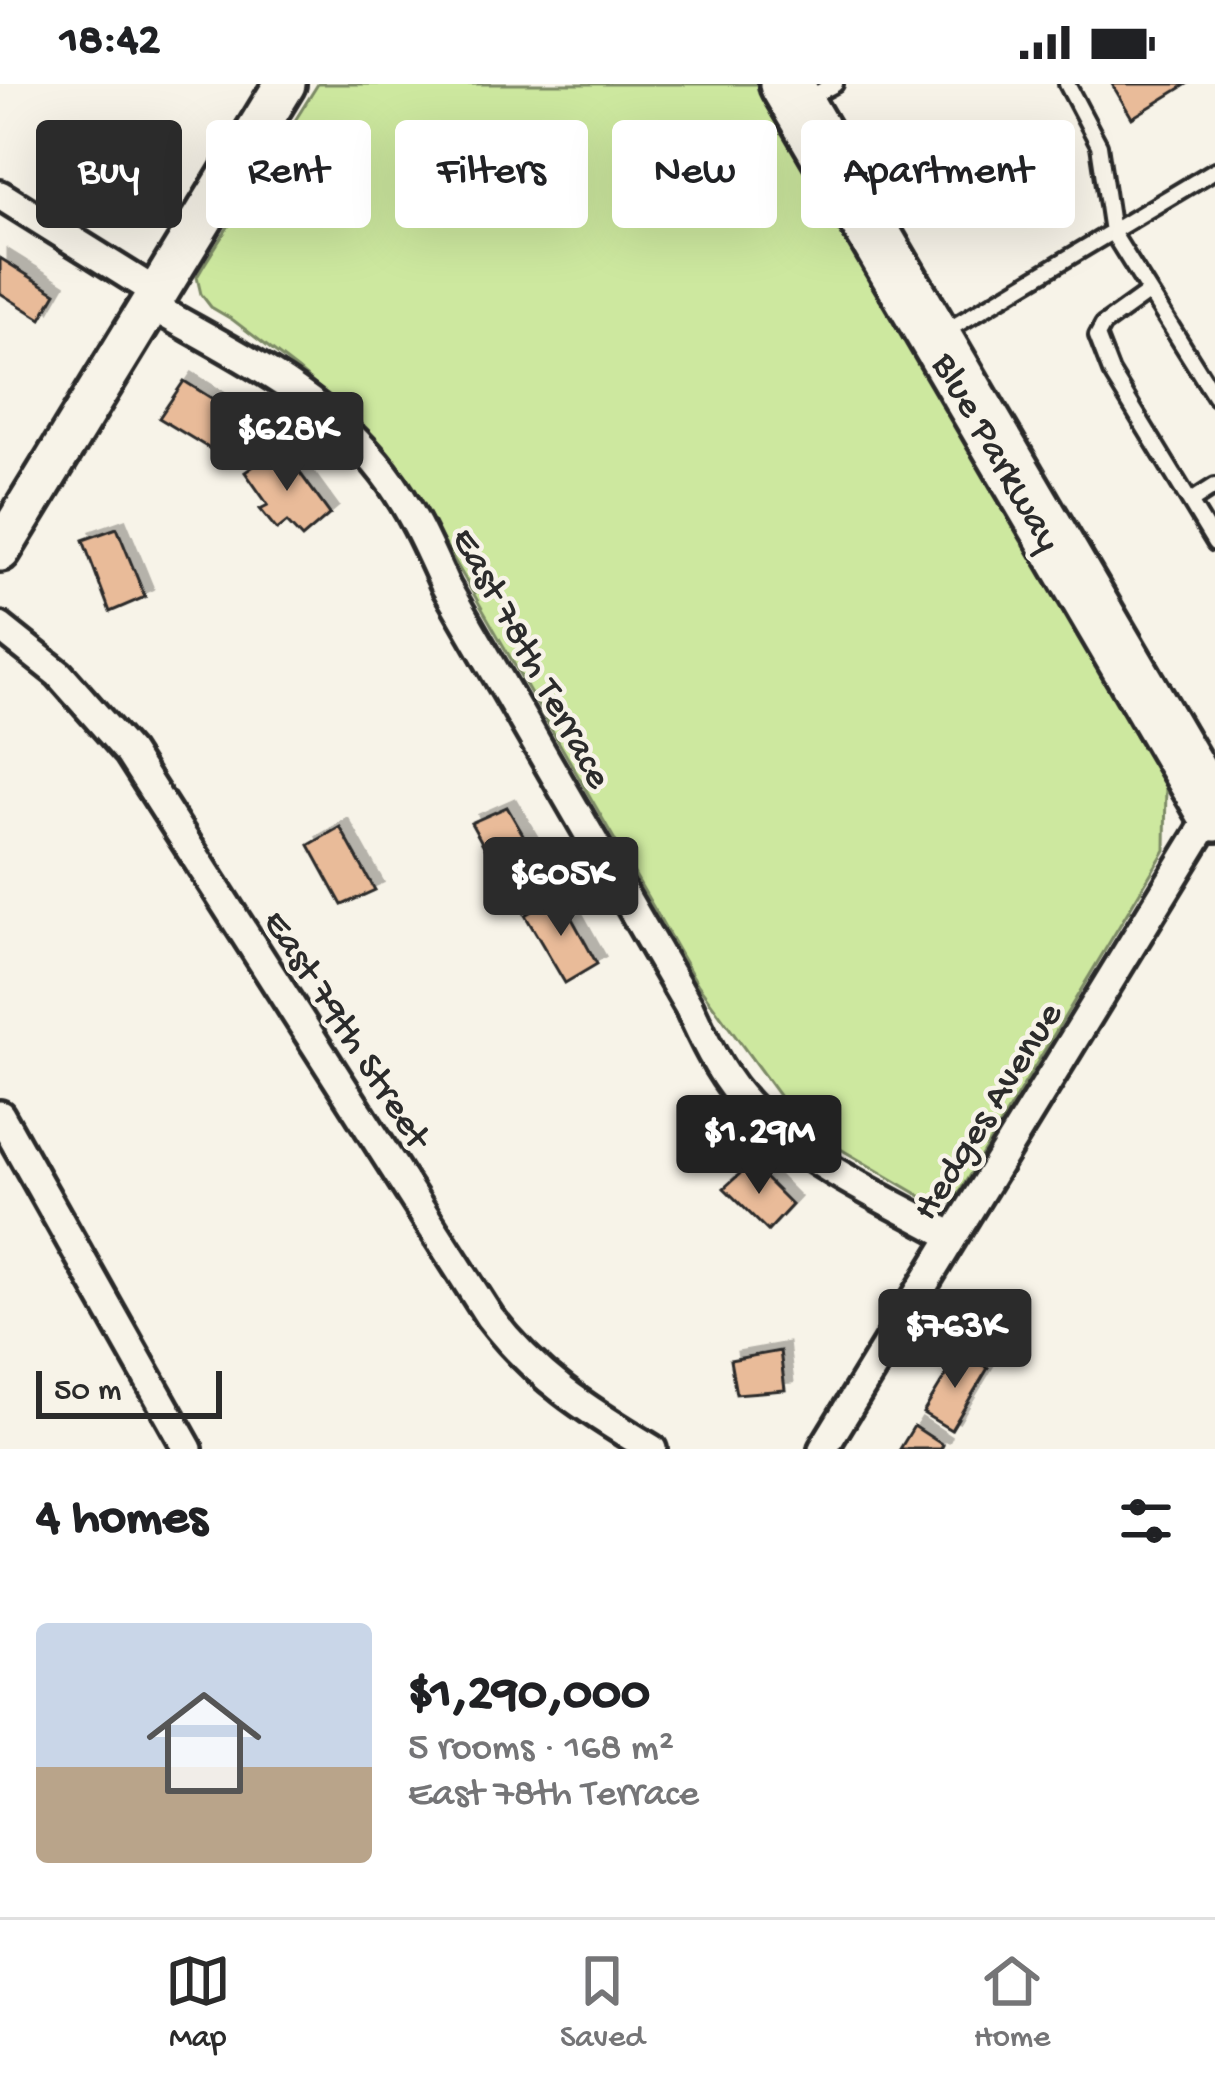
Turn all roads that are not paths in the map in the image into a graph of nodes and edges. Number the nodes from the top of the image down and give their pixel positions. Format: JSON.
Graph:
{"nodes":[{"id":1,"x":285,"y":84,"type":"edge"},
{"id":2,"x":1067,"y":84,"type":"edge"},
{"id":3,"x":806,"y":91,"type":"edge"},
{"id":4,"x":1215,"y":170,"type":"edge"},
{"id":5,"x":0,"y":195,"type":"edge"},
{"id":6,"x":1112,"y":232,"type":"junction"},
{"id":7,"x":1149,"y":292,"type":"junction"},
{"id":8,"x":154,"y":299,"type":"junction"},
{"id":9,"x":935,"y":338,"type":"junction"},
{"id":10,"x":1215,"y":397,"type":"edge"},
{"id":11,"x":1215,"y":486,"type":"edge"},
{"id":12,"x":1190,"y":502,"type":"junction"},
{"id":13,"x":1215,"y":543,"type":"edge"},
{"id":14,"x":0,"y":551,"type":"edge"},
{"id":15,"x":0,"y":627,"type":"edge"},
{"id":16,"x":1214,"y":813,"type":"edge"},
{"id":17,"x":0,"y":1115,"type":"edge"},
{"id":18,"x":952,"y":1236,"type":"junction"},
{"id":19,"x":188,"y":1449,"type":"edge"},
{"id":20,"x":652,"y":1449,"type":"edge"},
{"id":21,"x":824,"y":1449,"type":"edge"}],
"edges":[{"from":1,"to":8,"type":"street"},
{"from":2,"to":6,"type":"lane"},
{"from":3,"to":9,"type":"highway","name":"Blue Parkway"},
{"from":4,"to":6,"type":"lane"},
{"from":5,"to":8,"type":"street","name":"East 78th Terrace"},
{"from":6,"to":7,"type":"lane"},
{"from":6,"to":9,"type":"lane"},
{"from":7,"to":10,"type":"lane"},
{"from":7,"to":12,"type":"lane"},
{"from":8,"to":14,"type":"street"},
{"from":8,"to":18,"type":"street","name":"East 78th Terrace"},
{"from":9,"to":16,"type":"highway","name":"Blue Parkway"},
{"from":11,"to":12,"type":"lane"},
{"from":12,"to":13,"type":"lane"},
{"from":15,"to":20,"type":"street","name":"East 79th Street"},
{"from":16,"to":18,"type":"street","name":"Hedges Avenue"},
{"from":17,"to":19,"type":"street"},
{"from":18,"to":21,"type":"street","name":"Hedges Avenue"}]}
